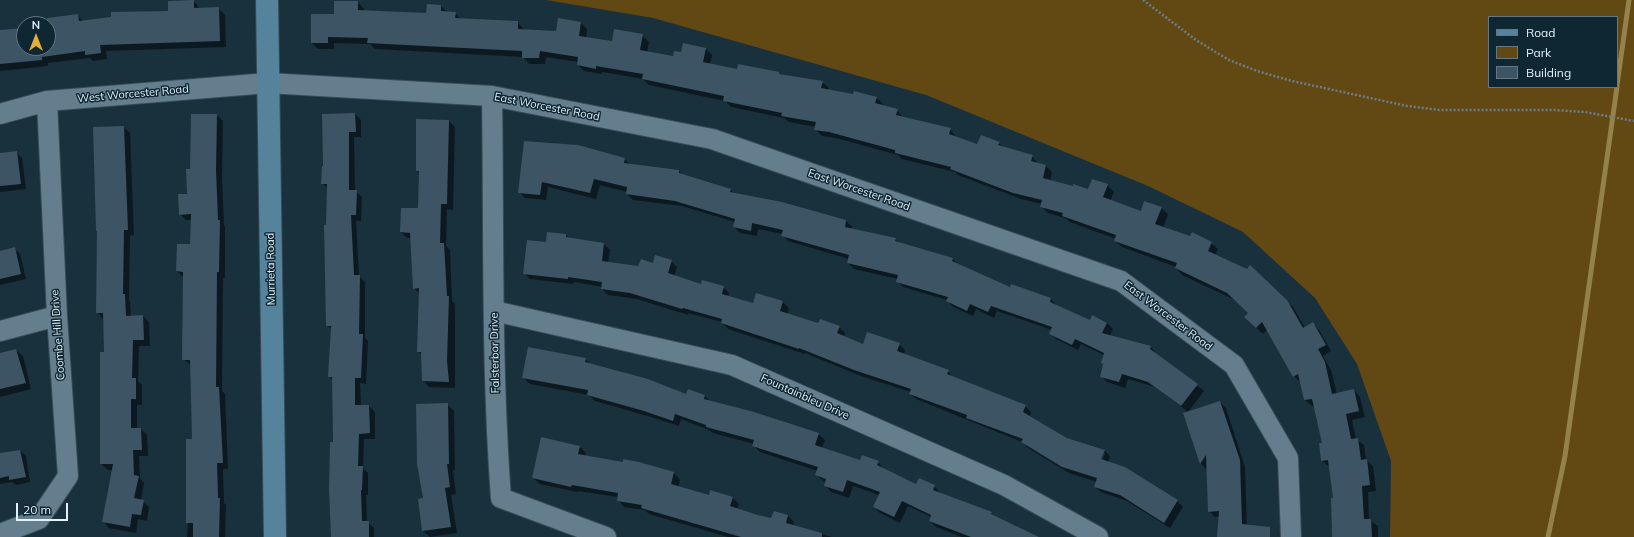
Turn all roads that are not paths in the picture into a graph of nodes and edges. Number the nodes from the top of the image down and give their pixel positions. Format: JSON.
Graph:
{"nodes":[{"id":1,"x":267,"y":0,"type":"edge"},
{"id":2,"x":268,"y":83,"type":"junction"},
{"id":3,"x":492,"y":96,"type":"junction"},
{"id":4,"x":47,"y":101,"type":"junction"},
{"id":5,"x":0,"y":114,"type":"edge"},
{"id":6,"x":494,"y":310,"type":"junction"},
{"id":7,"x":57,"y":316,"type":"junction"},
{"id":8,"x":0,"y":330,"type":"edge"},
{"id":9,"x":0,"y":534,"type":"edge"},
{"id":10,"x":275,"y":537,"type":"edge"},
{"id":11,"x":606,"y":537,"type":"edge"},
{"id":12,"x":1098,"y":537,"type":"edge"},
{"id":13,"x":1291,"y":537,"type":"edge"}],
"edges":[{"from":1,"to":2,"type":"main road","name":"Murrieta Road"},
{"from":2,"to":3,"type":"street","name":"East Worcester Road"},
{"from":2,"to":4,"type":"street","name":"West Worcester Road"},
{"from":2,"to":10,"type":"main road","name":"Murrieta Road"},
{"from":3,"to":6,"type":"street","name":"Falsterbor Drive"},
{"from":3,"to":13,"type":"street","name":"East Worcester Road"},
{"from":4,"to":5,"type":"street","name":"West Worcester Road"},
{"from":4,"to":7,"type":"street","name":"Coombe Hill Drive"},
{"from":6,"to":11,"type":"street","name":"Falsterbor Drive"},
{"from":6,"to":12,"type":"street","name":"Fountainbleu Drive"},
{"from":7,"to":8,"type":"street"},
{"from":7,"to":9,"type":"street","name":"Coombe Hill Drive"}]}
